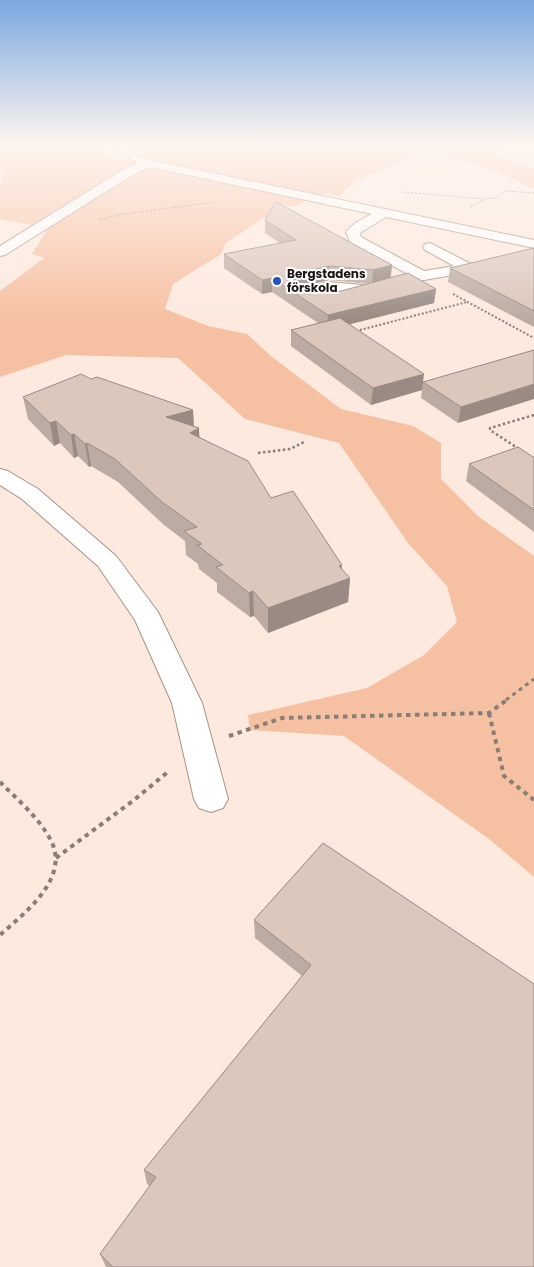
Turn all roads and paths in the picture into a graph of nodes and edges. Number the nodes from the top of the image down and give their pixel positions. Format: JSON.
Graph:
{"nodes":[{"id":1,"x":80,"y":202,"type":"edge"},
{"id":2,"x":209,"y":202,"type":"edge"},
{"id":3,"x":336,"y":202,"type":"edge"},
{"id":4,"x":479,"y":202,"type":"edge"},
{"id":5,"x":467,"y":209,"type":"dead end"},
{"id":6,"x":384,"y":212,"type":"junction"},
{"id":7,"x":91,"y":222,"type":"dead end"},
{"id":8,"x":534,"y":244,"type":"edge"},
{"id":9,"x":430,"y":247,"type":"dead end"},
{"id":10,"x":0,"y":252,"type":"edge"},
{"id":11,"x":422,"y":276,"type":"junction"},
{"id":12,"x":370,"y":290,"type":"edge"},
{"id":13,"x":467,"y":302,"type":"junction"},
{"id":14,"x":353,"y":333,"type":"edge"},
{"id":15,"x":534,"y":338,"type":"edge"},
{"id":16,"x":534,"y":415,"type":"edge"},
{"id":17,"x":304,"y":442,"type":"dead end"},
{"id":18,"x":519,"y":449,"type":"edge"},
{"id":19,"x":258,"y":453,"type":"dead end"},
{"id":20,"x":0,"y":476,"type":"edge"},
{"id":21,"x":534,"y":679,"type":"edge"},
{"id":22,"x":489,"y":714,"type":"junction"},
{"id":23,"x":198,"y":747,"type":"junction"},
{"id":24,"x":0,"y":782,"type":"edge"},
{"id":25,"x":211,"y":798,"type":"dead end"},
{"id":26,"x":534,"y":800,"type":"edge"},
{"id":27,"x":56,"y":858,"type":"junction"},
{"id":28,"x":0,"y":935,"type":"edge"}],
"edges":[{"from":1,"to":10,"type":"street"},
{"from":2,"to":7,"type":"path"},
{"from":3,"to":6,"type":"street"},
{"from":4,"to":5,"type":"path"},
{"from":6,"to":8,"type":"street"},
{"from":6,"to":11,"type":"street"},
{"from":9,"to":11,"type":"street"},
{"from":11,"to":12,"type":"street"},
{"from":11,"to":13,"type":"path"},
{"from":13,"to":14,"type":"path"},
{"from":13,"to":15,"type":"path"},
{"from":16,"to":18,"type":"path"},
{"from":17,"to":19,"type":"path"},
{"from":20,"to":23,"type":"street"},
{"from":21,"to":22,"type":"path"},
{"from":22,"to":23,"type":"path"},
{"from":22,"to":26,"type":"path"},
{"from":23,"to":25,"type":"street"},
{"from":23,"to":27,"type":"path"},
{"from":24,"to":27,"type":"path"},
{"from":27,"to":28,"type":"path"}]}
